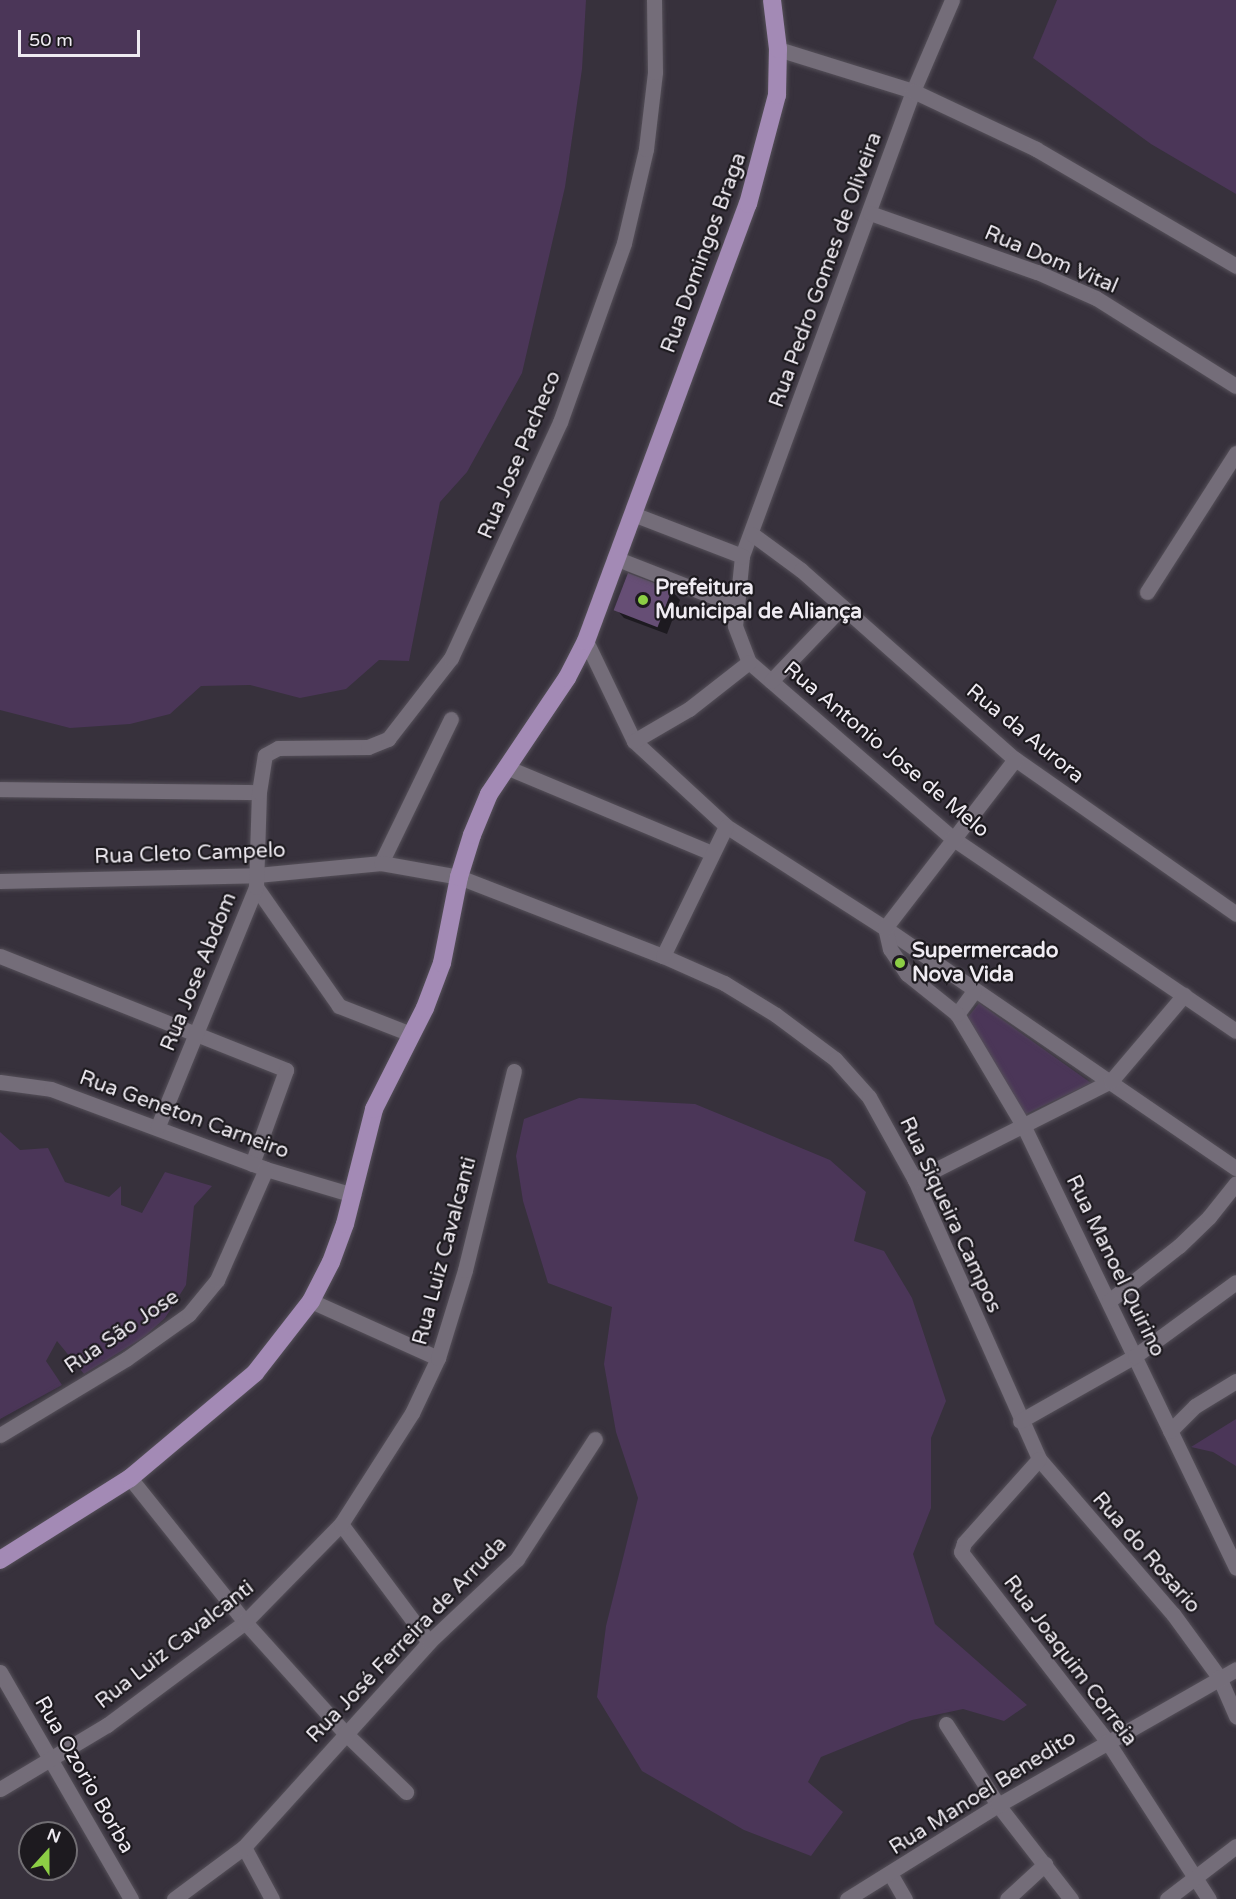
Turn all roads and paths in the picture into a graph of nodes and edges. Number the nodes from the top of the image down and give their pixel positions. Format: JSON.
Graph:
{"nodes":[{"id":1,"x":654,"y":0,"type":"edge"},
{"id":2,"x":772,"y":0,"type":"edge"},
{"id":3,"x":952,"y":0,"type":"edge"},
{"id":4,"x":778,"y":49,"type":"junction"},
{"id":5,"x":913,"y":91,"type":"junction"},
{"id":6,"x":870,"y":213,"type":"junction"},
{"id":7,"x":1236,"y":266,"type":"edge"},
{"id":8,"x":1236,"y":386,"type":"edge"},
{"id":9,"x":1236,"y":453,"type":"edge"},
{"id":10,"x":633,"y":514,"type":"junction"},
{"id":11,"x":752,"y":534,"type":"junction"},
{"id":12,"x":742,"y":556,"type":"junction"},
{"id":13,"x":615,"y":558,"type":"junction"},
{"id":14,"x":1147,"y":592,"type":"dead end"},
{"id":15,"x":735,"y":604,"type":"junction"},
{"id":16,"x":842,"y":607,"type":"junction"},
{"id":17,"x":586,"y":642,"type":"junction"},
{"id":18,"x":749,"y":662,"type":"junction"},
{"id":19,"x":771,"y":681,"type":"junction"},
{"id":20,"x":451,"y":719,"type":"dead end"},
{"id":21,"x":634,"y":741,"type":"junction"},
{"id":22,"x":1015,"y":759,"type":"junction"},
{"id":23,"x":506,"y":766,"type":"junction"},
{"id":24,"x":0,"y":789,"type":"edge"},
{"id":25,"x":259,"y":792,"type":"junction"},
{"id":26,"x":726,"y":826,"type":"junction"},
{"id":27,"x":952,"y":838,"type":"junction"},
{"id":28,"x":712,"y":853,"type":"junction"},
{"id":29,"x":381,"y":863,"type":"junction"},
{"id":30,"x":459,"y":877,"type":"junction"},
{"id":31,"x":0,"y":881,"type":"edge"},
{"id":32,"x":256,"y":881,"type":"junction"},
{"id":33,"x":1236,"y":914,"type":"edge"},
{"id":34,"x":885,"y":928,"type":"junction"},
{"id":35,"x":0,"y":956,"type":"edge"},
{"id":36,"x":663,"y":956,"type":"junction"},
{"id":37,"x":974,"y":991,"type":"junction"},
{"id":38,"x":1184,"y":995,"type":"junction"},
{"id":39,"x":957,"y":1014,"type":"junction"},
{"id":40,"x":1236,"y":1031,"type":"edge"},
{"id":41,"x":411,"y":1034,"type":"junction"},
{"id":42,"x":195,"y":1035,"type":"junction"},
{"id":43,"x":514,"y":1071,"type":"dead end"},
{"id":44,"x":1111,"y":1081,"type":"junction"},
{"id":45,"x":0,"y":1082,"type":"edge"},
{"id":46,"x":158,"y":1126,"type":"junction"},
{"id":47,"x":1024,"y":1126,"type":"junction"},
{"id":48,"x":259,"y":1167,"type":"junction"},
{"id":49,"x":1236,"y":1168,"type":"edge"},
{"id":50,"x":915,"y":1180,"type":"junction"},
{"id":51,"x":1236,"y":1183,"type":"edge"},
{"id":52,"x":353,"y":1195,"type":"junction"},
{"id":53,"x":1236,"y":1282,"type":"edge"},
{"id":54,"x":311,"y":1300,"type":"junction"},
{"id":55,"x":1109,"y":1301,"type":"junction"},
{"id":56,"x":1135,"y":1356,"type":"junction"},
{"id":57,"x":438,"y":1358,"type":"junction"},
{"id":58,"x":1236,"y":1381,"type":"edge"},
{"id":59,"x":1020,"y":1421,"type":"junction"},
{"id":60,"x":1170,"y":1431,"type":"junction"},
{"id":61,"x":0,"y":1436,"type":"edge"},
{"id":62,"x":595,"y":1439,"type":"dead end"},
{"id":63,"x":1038,"y":1459,"type":"junction"},
{"id":64,"x":130,"y":1478,"type":"junction"},
{"id":65,"x":341,"y":1524,"type":"junction"},
{"id":66,"x":0,"y":1560,"type":"edge"},
{"id":67,"x":1236,"y":1568,"type":"edge"},
{"id":68,"x":245,"y":1622,"type":"junction"},
{"id":69,"x":429,"y":1642,"type":"junction"},
{"id":70,"x":1236,"y":1669,"type":"edge"},
{"id":71,"x":0,"y":1672,"type":"edge"},
{"id":72,"x":1219,"y":1677,"type":"junction"},
{"id":73,"x":1236,"y":1716,"type":"edge"},
{"id":74,"x":946,"y":1724,"type":"dead end"},
{"id":75,"x":345,"y":1733,"type":"junction"},
{"id":76,"x":1107,"y":1741,"type":"junction"},
{"id":77,"x":50,"y":1759,"type":"junction"},
{"id":78,"x":0,"y":1789,"type":"edge"},
{"id":79,"x":406,"y":1792,"type":"dead end"},
{"id":80,"x":998,"y":1805,"type":"junction"},
{"id":81,"x":1236,"y":1846,"type":"edge"},
{"id":82,"x":244,"y":1847,"type":"junction"},
{"id":83,"x":1046,"y":1864,"type":"junction"},
{"id":84,"x":891,"y":1875,"type":"junction"},
{"id":85,"x":1195,"y":1879,"type":"junction"},
{"id":86,"x":131,"y":1899,"type":"edge"},
{"id":87,"x":174,"y":1899,"type":"edge"},
{"id":88,"x":272,"y":1899,"type":"edge"},
{"id":89,"x":847,"y":1899,"type":"edge"},
{"id":90,"x":905,"y":1899,"type":"edge"},
{"id":91,"x":1007,"y":1899,"type":"edge"},
{"id":92,"x":1071,"y":1899,"type":"edge"},
{"id":93,"x":1167,"y":1899,"type":"edge"},
{"id":94,"x":1209,"y":1899,"type":"edge"}],
"edges":[{"from":1,"to":25,"type":"street","name":"Rua Jose Pacheco"},
{"from":2,"to":4,"type":"main road","name":"Rua Domingos Braga"},
{"from":3,"to":5,"type":"street","name":"Rua Pedro Gomes de Oliveira"},
{"from":4,"to":5,"type":"street"},
{"from":4,"to":10,"type":"main road","name":"Rua Domingos Braga"},
{"from":5,"to":6,"type":"street","name":"Rua Pedro Gomes de Oliveira"},
{"from":5,"to":7,"type":"street"},
{"from":6,"to":8,"type":"street","name":"Rua Dom Vital"},
{"from":6,"to":11,"type":"street","name":"Rua Pedro Gomes de Oliveira"},
{"from":9,"to":14,"type":"street"},
{"from":10,"to":12,"type":"street"},
{"from":10,"to":13,"type":"main road","name":"Rua Domingos Braga"},
{"from":11,"to":12,"type":"street","name":"Rua Pedro Gomes de Oliveira"},
{"from":11,"to":16,"type":"street","name":"Rua da Aurora"},
{"from":12,"to":15,"type":"street","name":"Rua Antonio Jose de Melo"},
{"from":13,"to":15,"type":"street"},
{"from":13,"to":17,"type":"main road","name":"Rua Domingos Braga"},
{"from":15,"to":18,"type":"street","name":"Rua Antonio Jose de Melo"},
{"from":16,"to":19,"type":"street"},
{"from":16,"to":22,"type":"street","name":"Rua da Aurora"},
{"from":17,"to":21,"type":"street"},
{"from":17,"to":23,"type":"main road","name":"Rua Domingos Braga"},
{"from":18,"to":19,"type":"street","name":"Rua Antonio Jose de Melo"},
{"from":18,"to":21,"type":"street"},
{"from":19,"to":27,"type":"street","name":"Rua Antonio Jose de Melo"},
{"from":20,"to":29,"type":"street"},
{"from":21,"to":26,"type":"street"},
{"from":22,"to":27,"type":"street"},
{"from":22,"to":33,"type":"street","name":"Rua da Aurora"},
{"from":23,"to":28,"type":"street"},
{"from":23,"to":30,"type":"main road","name":"Rua Domingos Braga"},
{"from":24,"to":25,"type":"street"},
{"from":25,"to":32,"type":"street","name":"Rua Jose Abdom"},
{"from":26,"to":28,"type":"street"},
{"from":26,"to":34,"type":"street"},
{"from":27,"to":34,"type":"street"},
{"from":27,"to":38,"type":"street","name":"Rua Antonio Jose de Melo"},
{"from":28,"to":36,"type":"street"},
{"from":29,"to":30,"type":"street","name":"Rua Cleto Campelo"},
{"from":29,"to":32,"type":"street","name":"Rua Cleto Campelo"},
{"from":30,"to":36,"type":"street","name":"Rua Siqueira Campos"},
{"from":30,"to":41,"type":"main road","name":"Rua Domingos Braga"},
{"from":31,"to":32,"type":"street","name":"Rua Cleto Campelo"},
{"from":32,"to":41,"type":"street"},
{"from":32,"to":42,"type":"street","name":"Rua Jose Abdom"},
{"from":34,"to":37,"type":"street"},
{"from":34,"to":39,"type":"street"},
{"from":35,"to":42,"type":"street"},
{"from":36,"to":50,"type":"street","name":"Rua Siqueira Campos"},
{"from":37,"to":39,"type":"street"},
{"from":37,"to":44,"type":"street"},
{"from":38,"to":40,"type":"street","name":"Rua Antonio Jose de Melo"},
{"from":38,"to":44,"type":"street"},
{"from":39,"to":47,"type":"street","name":"Rua Manoel Quirino"},
{"from":41,"to":52,"type":"main road","name":"Rua Domingos Braga"},
{"from":42,"to":46,"type":"street","name":"Rua Jose Abdom"},
{"from":42,"to":48,"type":"street","name":"Rua São Jose"},
{"from":43,"to":57,"type":"street","name":"Rua Luiz Cavalcanti"},
{"from":44,"to":47,"type":"street"},
{"from":44,"to":49,"type":"street"},
{"from":45,"to":46,"type":"street","name":"Rua Geneton Carneiro"},
{"from":46,"to":48,"type":"street","name":"Rua Geneton Carneiro"},
{"from":47,"to":50,"type":"street"},
{"from":47,"to":55,"type":"street","name":"Rua Manoel Quirino"},
{"from":48,"to":52,"type":"street","name":"Rua Geneton Carneiro"},
{"from":48,"to":61,"type":"street","name":"Rua São Jose"},
{"from":50,"to":59,"type":"street","name":"Rua Siqueira Campos"},
{"from":51,"to":55,"type":"street"},
{"from":52,"to":54,"type":"main road","name":"Rua Domingos Braga"},
{"from":53,"to":56,"type":"street"},
{"from":54,"to":57,"type":"street"},
{"from":54,"to":64,"type":"main road","name":"Rua Domingos Braga"},
{"from":55,"to":56,"type":"street","name":"Rua Manoel Quirino"},
{"from":56,"to":59,"type":"street"},
{"from":56,"to":60,"type":"street","name":"Rua Manoel Quirino"},
{"from":57,"to":65,"type":"street","name":"Rua Luiz Cavalcanti"},
{"from":58,"to":60,"type":"street"},
{"from":59,"to":63,"type":"street","name":"Rua do Rosario"},
{"from":60,"to":67,"type":"street","name":"Rua Manoel Quirino"},
{"from":62,"to":69,"type":"street","name":"Rua José Ferreira de Arruda"},
{"from":63,"to":72,"type":"street","name":"Rua do Rosario"},
{"from":63,"to":76,"type":"street","name":"Rua Joaquim Correia"},
{"from":64,"to":66,"type":"main road","name":"Rua Domingos Braga"},
{"from":64,"to":68,"type":"street"},
{"from":65,"to":68,"type":"street","name":"Rua Luiz Cavalcanti"},
{"from":65,"to":69,"type":"street"},
{"from":68,"to":75,"type":"street"},
{"from":68,"to":77,"type":"street","name":"Rua Luiz Cavalcanti"},
{"from":69,"to":75,"type":"street","name":"Rua José Ferreira de Arruda"},
{"from":70,"to":72,"type":"street","name":"Rua Manoel Benedito"},
{"from":71,"to":77,"type":"street","name":"Rua Ozorio Borba"},
{"from":72,"to":73,"type":"street","name":"Rua do Rosario"},
{"from":72,"to":76,"type":"street","name":"Rua Manoel Benedito"},
{"from":74,"to":80,"type":"street"},
{"from":75,"to":79,"type":"street"},
{"from":75,"to":82,"type":"street","name":"Rua José Ferreira de Arruda"},
{"from":76,"to":80,"type":"street","name":"Rua Manoel Benedito"},
{"from":76,"to":85,"type":"street","name":"Rua Joaquim Correia"},
{"from":77,"to":78,"type":"street","name":"Rua Luiz Cavalcanti"},
{"from":77,"to":86,"type":"street","name":"Rua Ozorio Borba"},
{"from":80,"to":83,"type":"street"},
{"from":80,"to":84,"type":"street","name":"Rua Manoel Benedito"},
{"from":81,"to":85,"type":"street"},
{"from":82,"to":87,"type":"street","name":"Rua José Ferreira de Arruda"},
{"from":82,"to":88,"type":"street"},
{"from":83,"to":91,"type":"street"},
{"from":83,"to":92,"type":"street"},
{"from":84,"to":89,"type":"street","name":"Rua Manoel Benedito"},
{"from":84,"to":90,"type":"street"},
{"from":85,"to":93,"type":"street"},
{"from":85,"to":94,"type":"street","name":"Rua Joaquim Correia"}]}
